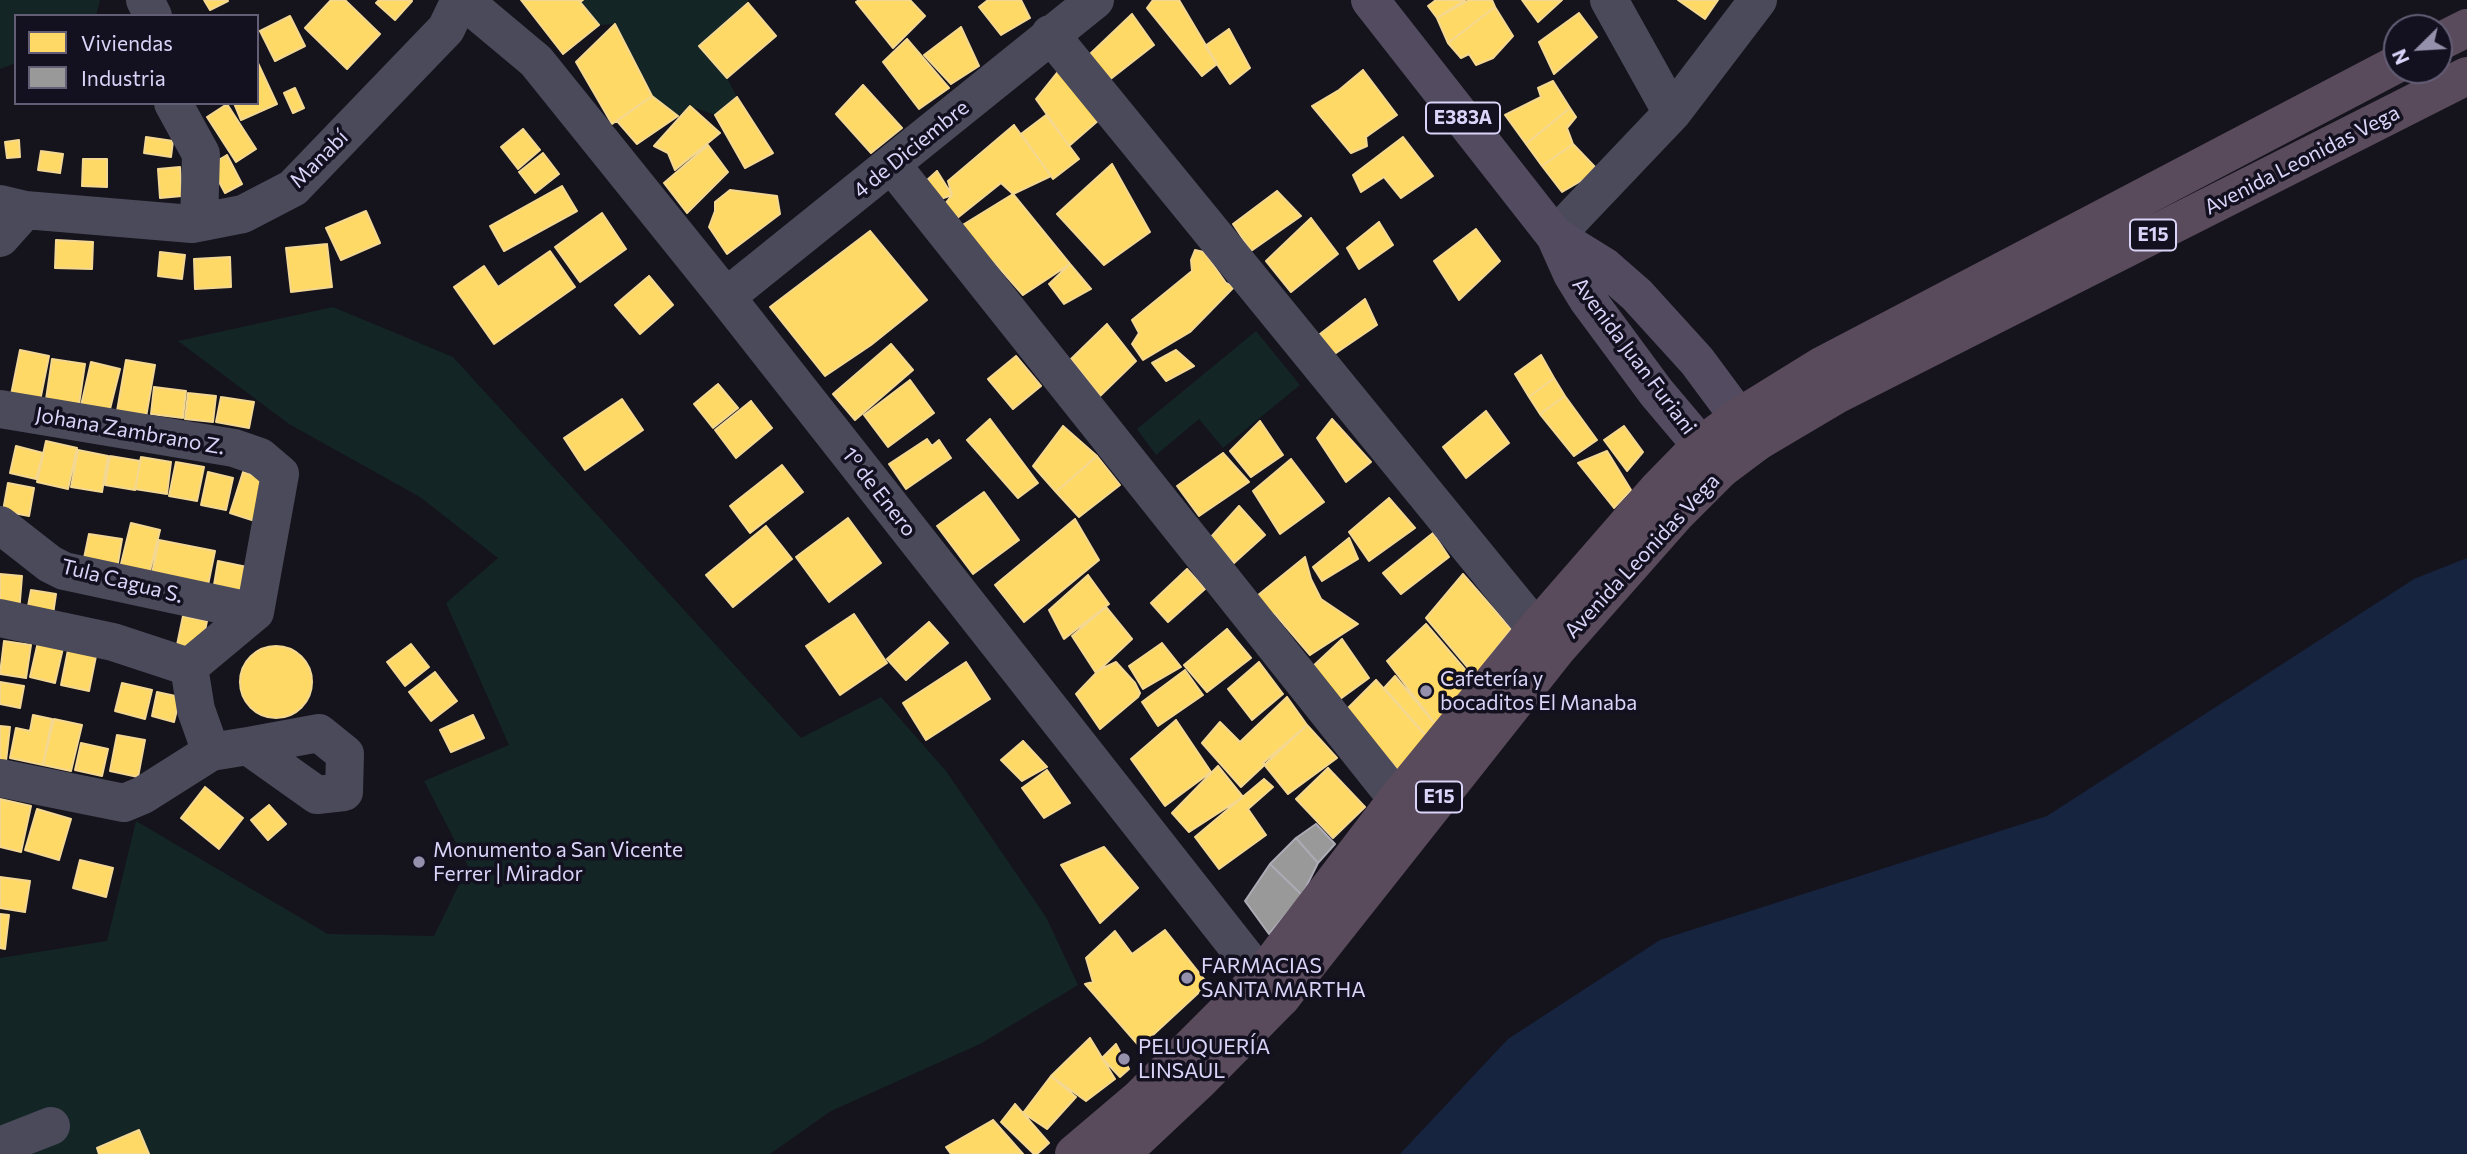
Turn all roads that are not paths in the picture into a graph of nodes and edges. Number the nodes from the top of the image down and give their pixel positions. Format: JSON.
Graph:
{"nodes":[{"id":1,"x":462,"y":0,"type":"edge"},
{"id":2,"x":1370,"y":0,"type":"edge"},
{"id":3,"x":1609,"y":0,"type":"edge"},
{"id":4,"x":1758,"y":0,"type":"edge"},
{"id":5,"x":1068,"y":13,"type":"edge"},
{"id":6,"x":2383,"y":71,"type":"edge"},
{"id":7,"x":2467,"y":76,"type":"edge"},
{"id":8,"x":174,"y":105,"type":"edge"},
{"id":9,"x":1672,"y":113,"type":"junction"},
{"id":10,"x":892,"y":165,"type":"junction"},
{"id":11,"x":12,"y":207,"type":"edge"},
{"id":12,"x":199,"y":222,"type":"junction"},
{"id":13,"x":1555,"y":236,"type":"junction"},
{"id":14,"x":0,"y":238,"type":"edge"},
{"id":15,"x":726,"y":297,"type":"junction"},
{"id":16,"x":0,"y":409,"type":"edge"},
{"id":17,"x":1748,"y":429,"type":"junction"},
{"id":18,"x":1711,"y":457,"type":"junction"},
{"id":19,"x":0,"y":525,"type":"edge"},
{"id":20,"x":65,"y":571,"type":"junction"},
{"id":21,"x":132,"y":585,"type":"junction"},
{"id":22,"x":255,"y":612,"type":"junction"},
{"id":23,"x":0,"y":618,"type":"edge"},
{"id":24,"x":1536,"y":629,"type":"junction"},
{"id":25,"x":113,"y":642,"type":"junction"},
{"id":26,"x":189,"y":667,"type":"junction"},
{"id":27,"x":0,"y":778,"type":"edge"},
{"id":28,"x":1397,"y":799,"type":"junction"},
{"id":29,"x":1271,"y":988,"type":"junction"},
{"id":30,"x":51,"y":1126,"type":"dead end"},
{"id":31,"x":0,"y":1146,"type":"edge"},
{"id":32,"x":1074,"y":1154,"type":"edge"},
{"id":33,"x":1121,"y":1154,"type":"edge"}],
"edges":[{"from":1,"to":12,"type":"street","name":"Manabí"},
{"from":1,"to":15,"type":"street","name":"1º de Enero"},
{"from":2,"to":13,"type":"main road","name":"Avenida Juan Furiani","number":"E383A"},
{"from":3,"to":9,"type":"street"},
{"from":4,"to":9,"type":"street"},
{"from":5,"to":10,"type":"street","name":"4 de Diciembre"},
{"from":5,"to":24,"type":"street"},
{"from":6,"to":17,"type":"highway","name":"Avenida Leonidas Vega","number":"E15"},
{"from":7,"to":17,"type":"highway","name":"Avenida Leonidas Vega","number":"E15"},
{"from":8,"to":12,"type":"street"},
{"from":9,"to":13,"type":"street"},
{"from":10,"to":15,"type":"street","name":"4 de Diciembre"},
{"from":10,"to":28,"type":"street"},
{"from":11,"to":12,"type":"street","name":"Manabí"},
{"from":11,"to":14,"type":"street"},
{"from":13,"to":17,"type":"main road","name":"Avenida Juan Furiani","number":"E383A"},
{"from":13,"to":18,"type":"main road","name":"Avenida Juan Furiani","number":"E383A"},
{"from":15,"to":29,"type":"street","name":"1º de Enero"},
{"from":16,"to":22,"type":"street","name":"Johana Zambrano Z."},
{"from":17,"to":18,"type":"highway","name":"Avenida Leonidas Vega","number":"E15"},
{"from":18,"to":24,"type":"highway","name":"Avenida Leonidas Vega","number":"E15"},
{"from":18,"to":29,"type":"highway","name":"Avenida Leonidas Vega","number":"E15"},
{"from":19,"to":20,"type":"street","name":"Tula Cagua S."},
{"from":20,"to":21,"type":"street","name":"Tula Cagua S."},
{"from":20,"to":25,"type":"street"},
{"from":21,"to":22,"type":"street","name":"Tula Cagua S."},
{"from":21,"to":25,"type":"street"},
{"from":22,"to":26,"type":"street"},
{"from":23,"to":25,"type":"street"},
{"from":24,"to":28,"type":"highway","name":"Avenida Leonidas Vega","number":"E15"},
{"from":25,"to":26,"type":"street"},
{"from":26,"to":27,"type":"street"},
{"from":28,"to":29,"type":"highway","name":"Avenida Leonidas Vega","number":"E15"},
{"from":29,"to":32,"type":"highway","name":"Avenida Leonidas Vega","number":"E15"},
{"from":29,"to":33,"type":"highway","name":"Avenida Leonidas Vega","number":"E15"},
{"from":30,"to":31,"type":"street"}]}
